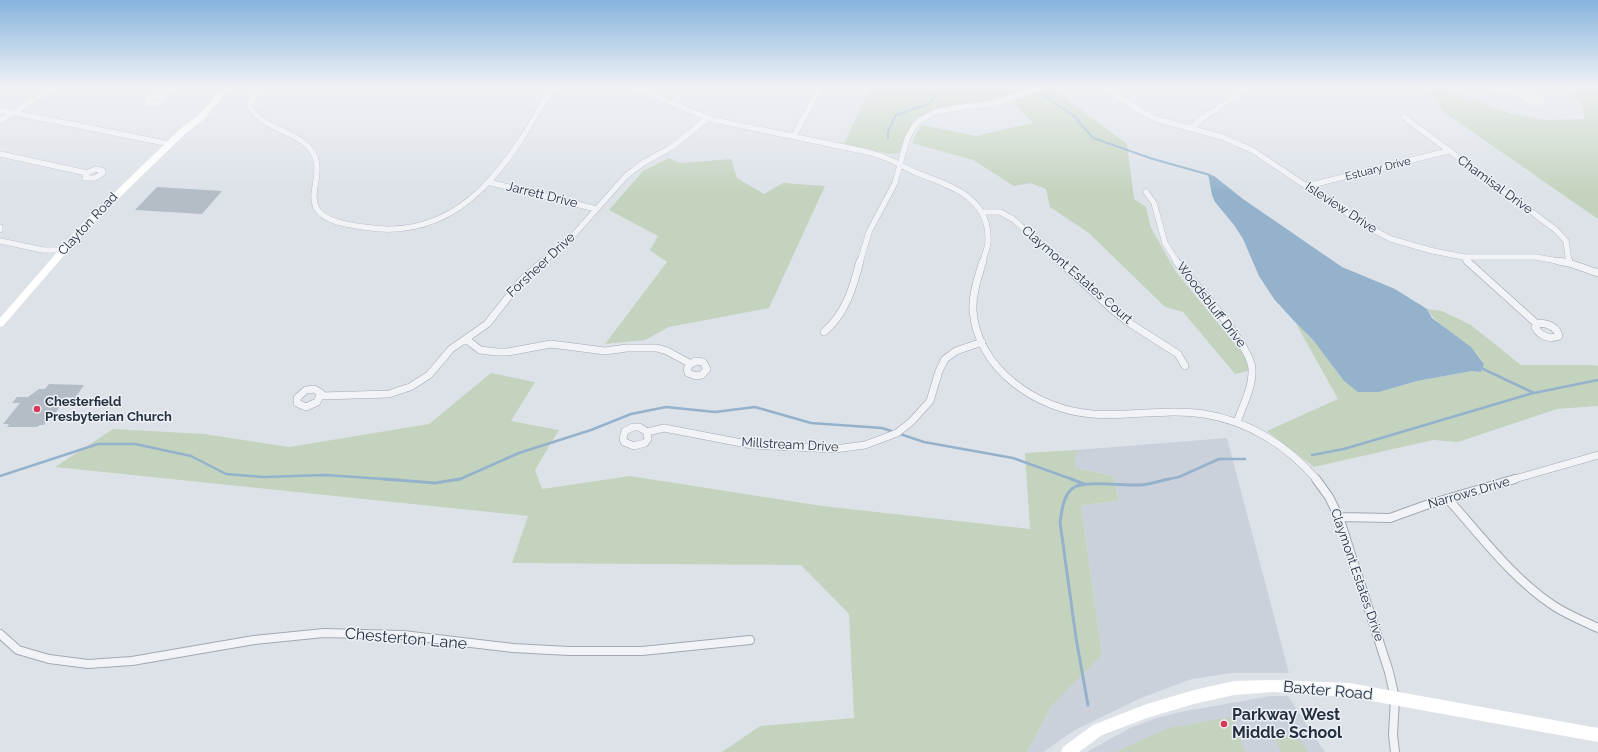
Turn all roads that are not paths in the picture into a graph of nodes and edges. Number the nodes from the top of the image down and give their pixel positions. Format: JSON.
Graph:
{"nodes":[{"id":1,"x":55,"y":121,"type":"edge"},
{"id":2,"x":190,"y":121,"type":"edge"},
{"id":3,"x":197,"y":121,"type":"edge"},
{"id":4,"x":265,"y":121,"type":"edge"},
{"id":5,"x":533,"y":121,"type":"edge"},
{"id":6,"x":704,"y":121,"type":"edge"},
{"id":7,"x":723,"y":121,"type":"edge"},
{"id":8,"x":802,"y":121,"type":"edge"},
{"id":9,"x":919,"y":121,"type":"edge"},
{"id":10,"x":1164,"y":121,"type":"edge"},
{"id":11,"x":1198,"y":121,"type":"edge"},
{"id":12,"x":1409,"y":121,"type":"edge"},
{"id":13,"x":1192,"y":128,"type":"junction"},
{"id":14,"x":183,"y":131,"type":"junction"},
{"id":15,"x":794,"y":136,"type":"junction"},
{"id":16,"x":170,"y":144,"type":"junction"},
{"id":17,"x":1448,"y":151,"type":"junction"},
{"id":18,"x":0,"y":154,"type":"edge"},
{"id":19,"x":901,"y":166,"type":"junction"},
{"id":20,"x":88,"y":173,"type":"dead end"},
{"id":21,"x":488,"y":182,"type":"junction"},
{"id":22,"x":1307,"y":186,"type":"junction"},
{"id":23,"x":1146,"y":192,"type":"dead end"},
{"id":24,"x":596,"y":209,"type":"junction"},
{"id":25,"x":982,"y":212,"type":"junction"},
{"id":26,"x":0,"y":227,"type":"edge"},
{"id":27,"x":0,"y":230,"type":"edge"},
{"id":28,"x":0,"y":241,"type":"edge"},
{"id":29,"x":64,"y":250,"type":"junction"},
{"id":30,"x":1464,"y":257,"type":"junction"},
{"id":31,"x":1569,"y":263,"type":"junction"},
{"id":32,"x":1598,"y":273,"type":"edge"},
{"id":33,"x":0,"y":324,"type":"edge"},
{"id":34,"x":1537,"y":324,"type":"dead end"},
{"id":35,"x":824,"y":332,"type":"dead end"},
{"id":36,"x":466,"y":339,"type":"junction"},
{"id":37,"x":982,"y":342,"type":"junction"},
{"id":38,"x":691,"y":364,"type":"dead end"},
{"id":39,"x":1185,"y":366,"type":"dead end"},
{"id":40,"x":321,"y":396,"type":"dead end"},
{"id":41,"x":1237,"y":422,"type":"junction"},
{"id":42,"x":647,"y":432,"type":"dead end"},
{"id":43,"x":1598,"y":455,"type":"edge"},
{"id":44,"x":1448,"y":499,"type":"junction"},
{"id":45,"x":1339,"y":517,"type":"junction"},
{"id":46,"x":1598,"y":628,"type":"edge"},
{"id":47,"x":0,"y":634,"type":"edge"},
{"id":48,"x":750,"y":640,"type":"dead end"},
{"id":49,"x":1395,"y":698,"type":"junction"},
{"id":50,"x":1598,"y":735,"type":"edge"},
{"id":51,"x":1068,"y":752,"type":"edge"},
{"id":52,"x":1395,"y":752,"type":"edge"}],
"edges":[{"from":1,"to":16,"type":"street"},
{"from":2,"to":14,"type":"main road","name":"Clayton Road"},
{"from":3,"to":14,"type":"main road","name":"Clayton Road"},
{"from":4,"to":21,"type":"street"},
{"from":5,"to":21,"type":"street"},
{"from":6,"to":24,"type":"street","name":"Forsheer Drive"},
{"from":7,"to":15,"type":"street","name":"Claymont Estates Drive"},
{"from":8,"to":15,"type":"street"},
{"from":9,"to":19,"type":"street"},
{"from":10,"to":13,"type":"street","name":"Isleview Drive"},
{"from":11,"to":13,"type":"street"},
{"from":12,"to":17,"type":"street","name":"Chamisal Drive"},
{"from":13,"to":22,"type":"street","name":"Isleview Drive"},
{"from":14,"to":16,"type":"main road","name":"Clayton Road"},
{"from":15,"to":19,"type":"street","name":"Claymont Estates Drive"},
{"from":16,"to":29,"type":"main road","name":"Clayton Road"},
{"from":17,"to":22,"type":"street","name":"Estuary Drive"},
{"from":17,"to":31,"type":"street","name":"Chamisal Drive"},
{"from":18,"to":20,"type":"street"},
{"from":19,"to":25,"type":"street","name":"Claymont Estates Drive"},
{"from":19,"to":35,"type":"street"},
{"from":21,"to":24,"type":"street","name":"Jarrett Drive"},
{"from":22,"to":30,"type":"street","name":"Isleview Drive"},
{"from":23,"to":41,"type":"street","name":"Woodsbluff Drive"},
{"from":24,"to":36,"type":"street","name":"Forsheer Drive"},
{"from":25,"to":37,"type":"street","name":"Claymont Estates Drive"},
{"from":25,"to":39,"type":"street","name":"Claymont Estates Court"},
{"from":26,"to":27,"type":"street"},
{"from":28,"to":29,"type":"street"},
{"from":29,"to":33,"type":"main road","name":"Clayton Road"},
{"from":30,"to":31,"type":"street","name":"Isleview Drive"},
{"from":30,"to":34,"type":"street"},
{"from":31,"to":32,"type":"street","name":"Isleview Drive"},
{"from":36,"to":38,"type":"street"},
{"from":36,"to":40,"type":"street","name":"Forsheer Drive"},
{"from":37,"to":41,"type":"street","name":"Claymont Estates Drive"},
{"from":37,"to":42,"type":"street","name":"Millstream Drive"},
{"from":41,"to":45,"type":"street","name":"Claymont Estates Drive"},
{"from":43,"to":44,"type":"street","name":"Narrows Drive"},
{"from":44,"to":45,"type":"street","name":"Narrows Drive"},
{"from":44,"to":46,"type":"street"},
{"from":45,"to":49,"type":"street","name":"Claymont Estates Drive"},
{"from":47,"to":48,"type":"street","name":"Chesterton Lane"},
{"from":49,"to":50,"type":"main road","name":"Baxter Road"},
{"from":49,"to":51,"type":"main road","name":"Baxter Road"},
{"from":49,"to":52,"type":"street","name":"Claymont Estates Drive"}]}
